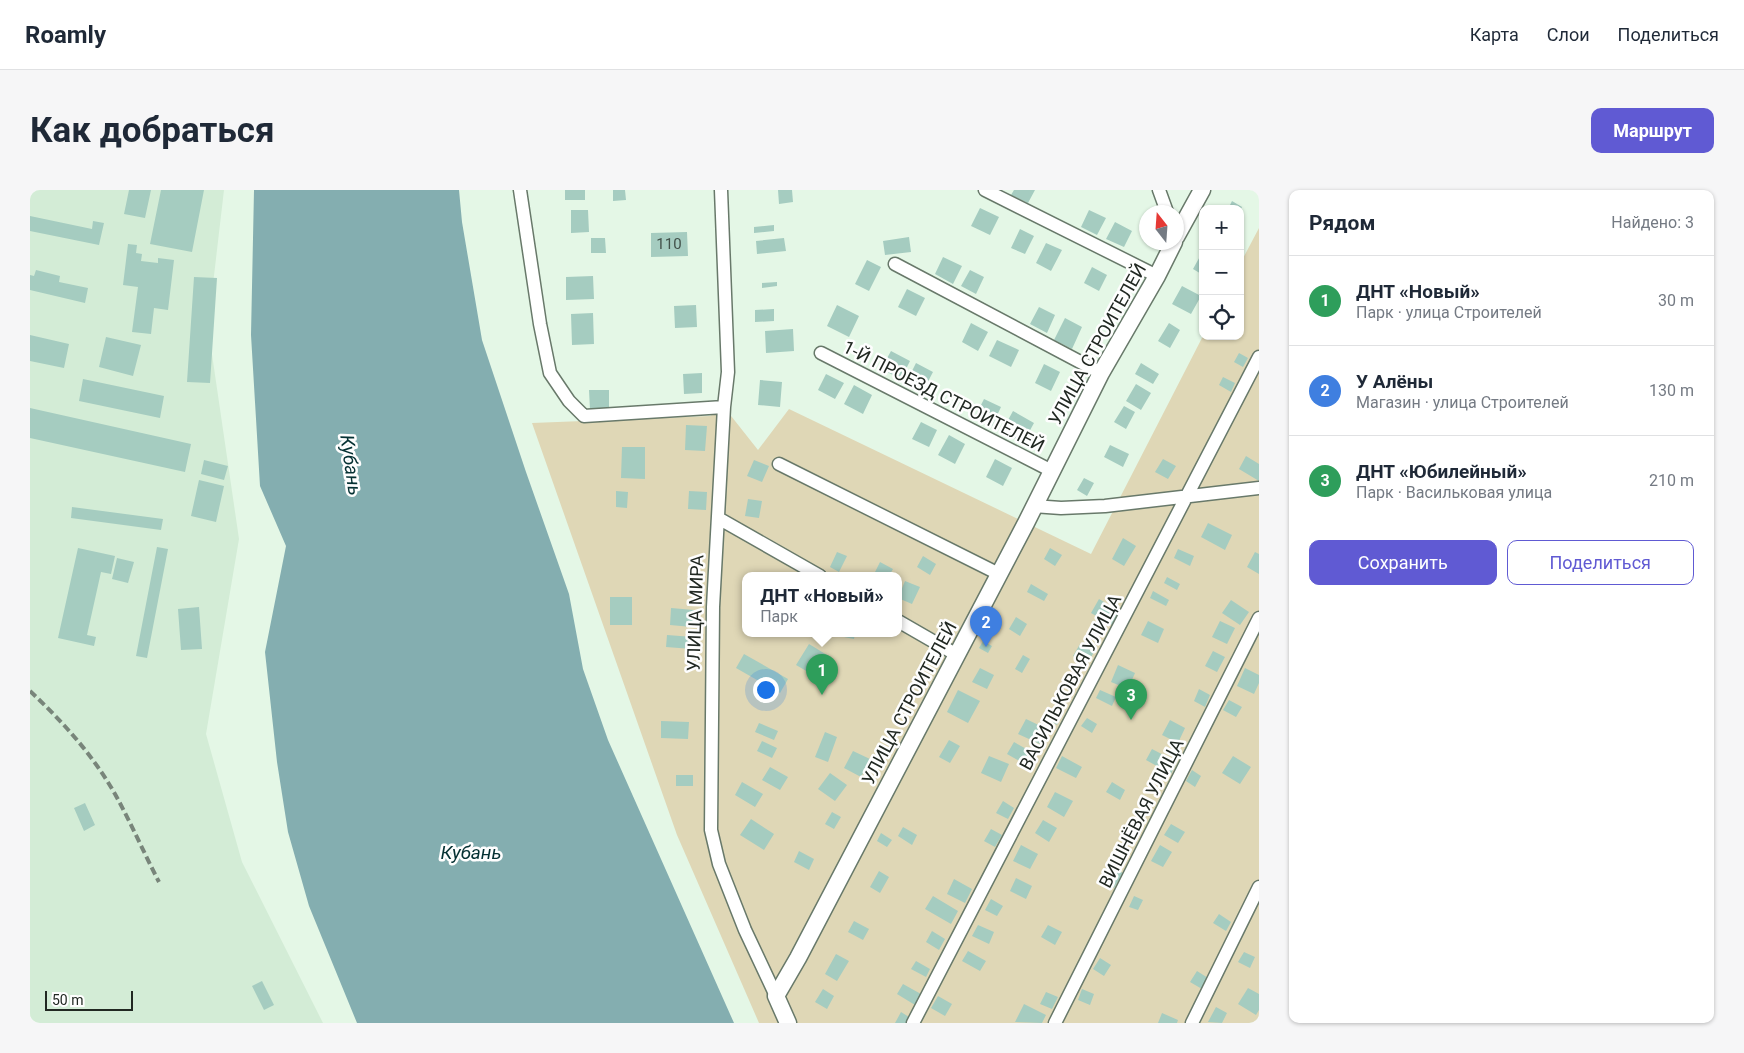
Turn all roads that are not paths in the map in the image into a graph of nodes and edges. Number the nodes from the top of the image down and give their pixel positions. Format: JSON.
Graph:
{"nodes":[{"id":1,"x":520,"y":190,"type":"edge"},
{"id":2,"x":721,"y":190,"type":"edge"},
{"id":3,"x":985,"y":190,"type":"edge"},
{"id":4,"x":1159,"y":190,"type":"edge"},
{"id":5,"x":1202,"y":190,"type":"edge"},
{"id":6,"x":1164,"y":205,"type":"edge"},
{"id":7,"x":1184,"y":223,"type":"edge"},
{"id":8,"x":1170,"y":250,"type":"edge"},
{"id":9,"x":895,"y":264,"type":"dead end"},
{"id":10,"x":1156,"y":276,"type":"junction"},
{"id":11,"x":821,"y":353,"type":"dead end"},
{"id":12,"x":1259,"y":357,"type":"edge"},
{"id":13,"x":1101,"y":373,"type":"junction"},
{"id":14,"x":724,"y":407,"type":"junction"},
{"id":15,"x":779,"y":464,"type":"dead end"},
{"id":16,"x":1052,"y":471,"type":"junction"},
{"id":17,"x":1259,"y":488,"type":"edge"},
{"id":18,"x":1187,"y":495,"type":"junction"},
{"id":19,"x":1034,"y":506,"type":"junction"},
{"id":20,"x":718,"y":518,"type":"junction"},
{"id":21,"x":813,"y":572,"type":"edge"},
{"id":22,"x":999,"y":574,"type":"junction"},
{"id":23,"x":1259,"y":618,"type":"edge"},
{"id":24,"x":902,"y":624,"type":"edge"},
{"id":25,"x":957,"y":655,"type":"junction"},
{"id":26,"x":1259,"y":887,"type":"edge"},
{"id":27,"x":776,"y":996,"type":"junction"},
{"id":28,"x":788,"y":1023,"type":"edge"},
{"id":29,"x":913,"y":1023,"type":"edge"},
{"id":30,"x":1055,"y":1023,"type":"edge"},
{"id":31,"x":1192,"y":1023,"type":"edge"}],
"edges":[{"from":1,"to":14,"type":"street"},
{"from":2,"to":14,"type":"street","name":"УЛИЦА МИРА"},
{"from":3,"to":10,"type":"street"},
{"from":4,"to":6,"type":"street"},
{"from":5,"to":7,"type":"street"},
{"from":8,"to":10,"type":"street","name":"УЛИЦА СТРОИТЕЛЕЙ"},
{"from":9,"to":13,"type":"street"},
{"from":10,"to":13,"type":"street","name":"УЛИЦА СТРОИТЕЛЕЙ"},
{"from":11,"to":16,"type":"street","name":"1-Й ПРОЕЗД СТРОИТЕЛЕЙ"},
{"from":12,"to":18,"type":"street","name":"ВАСИЛЬКОВАЯ УЛИЦА"},
{"from":13,"to":16,"type":"street","name":"УЛИЦА СТРОИТЕЛЕЙ"},
{"from":14,"to":20,"type":"street","name":"УЛИЦА МИРА"},
{"from":15,"to":22,"type":"street"},
{"from":16,"to":19,"type":"street","name":"УЛИЦА СТРОИТЕЛЕЙ"},
{"from":17,"to":18,"type":"street"},
{"from":18,"to":19,"type":"street"},
{"from":18,"to":29,"type":"street","name":"ВАСИЛЬКОВАЯ УЛИЦА"},
{"from":19,"to":22,"type":"street","name":"УЛИЦА СТРОИТЕЛЕЙ"},
{"from":20,"to":21,"type":"street"},
{"from":20,"to":27,"type":"street","name":"УЛИЦА МИРА"},
{"from":22,"to":25,"type":"street","name":"УЛИЦА СТРОИТЕЛЕЙ"},
{"from":23,"to":30,"type":"street","name":"ВИШНЁВАЯ УЛИЦА"},
{"from":24,"to":25,"type":"street"},
{"from":25,"to":27,"type":"street","name":"УЛИЦА СТРОИТЕЛЕЙ"},
{"from":26,"to":31,"type":"street"},
{"from":27,"to":28,"type":"street","name":"УЛИЦА МИРА"}]}
